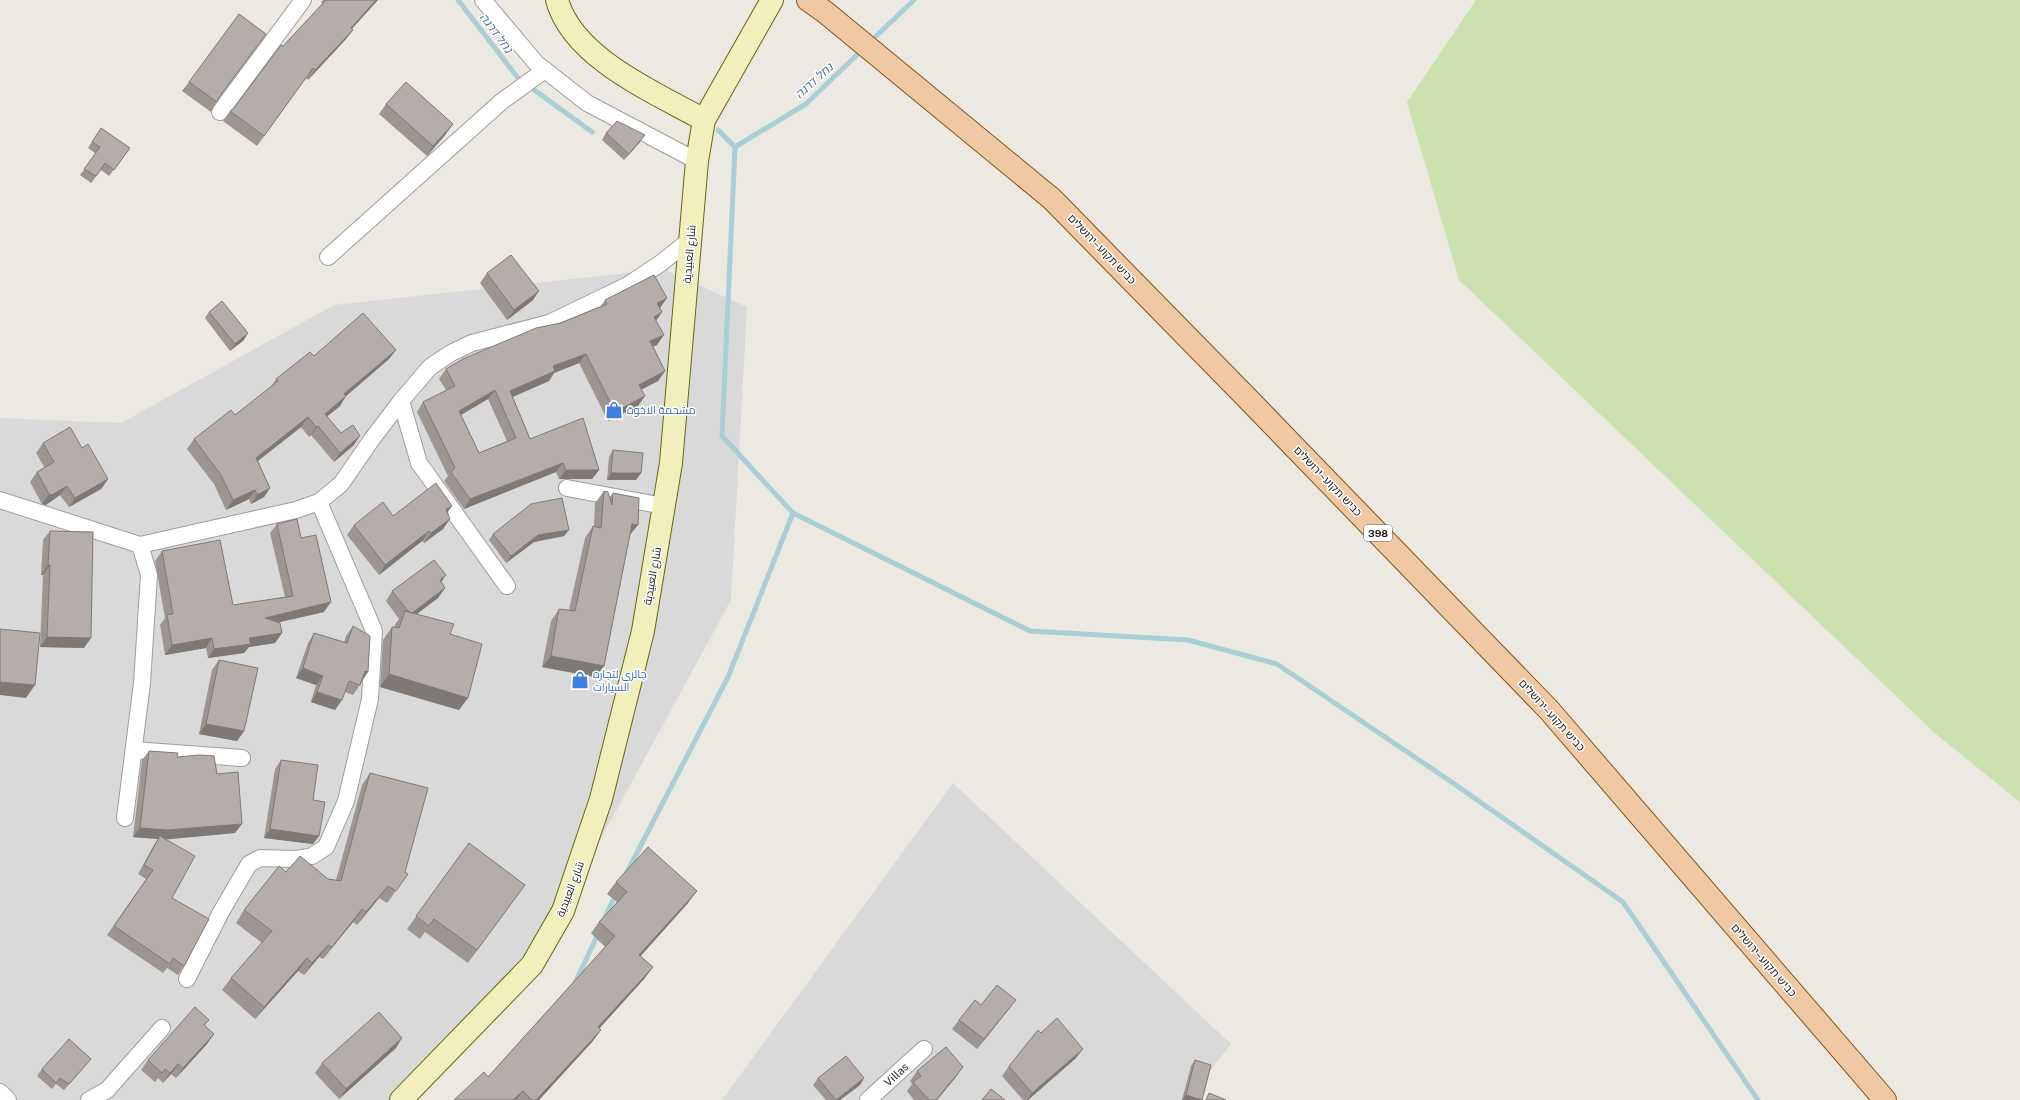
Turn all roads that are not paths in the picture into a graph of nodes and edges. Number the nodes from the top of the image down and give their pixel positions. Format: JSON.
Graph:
{"nodes":[{"id":1,"x":303,"y":0,"type":"edge"},
{"id":2,"x":483,"y":0,"type":"edge"},
{"id":3,"x":557,"y":0,"type":"edge"},
{"id":4,"x":772,"y":0,"type":"edge"},
{"id":5,"x":817,"y":6,"type":"edge"},
{"id":6,"x":545,"y":70,"type":"junction"},
{"id":7,"x":220,"y":112,"type":"edge"},
{"id":8,"x":704,"y":120,"type":"junction"},
{"id":9,"x":697,"y":161,"type":"junction"},
{"id":10,"x":691,"y":239,"type":"junction"},
{"id":11,"x":328,"y":257,"type":"dead end"},
{"id":12,"x":402,"y":402,"type":"junction"},
{"id":13,"x":567,"y":488,"type":"dead end"},
{"id":14,"x":0,"y":500,"type":"edge"},
{"id":15,"x":319,"y":502,"type":"junction"},
{"id":16,"x":664,"y":506,"type":"junction"},
{"id":17,"x":140,"y":545,"type":"junction"},
{"id":18,"x":507,"y":586,"type":"dead end"},
{"id":19,"x":134,"y":750,"type":"junction"},
{"id":20,"x":242,"y":758,"type":"dead end"},
{"id":21,"x":125,"y":818,"type":"dead end"},
{"id":22,"x":186,"y":979,"type":"dead end"},
{"id":23,"x":162,"y":1028,"type":"dead end"},
{"id":24,"x":924,"y":1049,"type":"dead end"},
{"id":25,"x":0,"y":1092,"type":"edge"},
{"id":26,"x":8,"y":1100,"type":"edge"},
{"id":27,"x":89,"y":1100,"type":"edge"},
{"id":28,"x":401,"y":1100,"type":"edge"},
{"id":29,"x":868,"y":1100,"type":"edge"},
{"id":30,"x":1885,"y":1100,"type":"edge"}],
"edges":[{"from":1,"to":7,"type":"street"},
{"from":2,"to":6,"type":"street"},
{"from":3,"to":8,"type":"main road"},
{"from":4,"to":8,"type":"main road","name":"شارع العبيدية"},
{"from":5,"to":30,"type":"main road","name":"כביש תקוע–ירושלים","number":"398"},
{"from":6,"to":9,"type":"street"},
{"from":6,"to":11,"type":"street"},
{"from":8,"to":9,"type":"main road","name":"شارع العبيدية"},
{"from":9,"to":10,"type":"main road","name":"شارع العبيدية"},
{"from":10,"to":12,"type":"street"},
{"from":10,"to":16,"type":"main road","name":"شارع العبيدية"},
{"from":12,"to":15,"type":"street"},
{"from":12,"to":18,"type":"street"},
{"from":13,"to":16,"type":"street"},
{"from":14,"to":17,"type":"street"},
{"from":15,"to":17,"type":"street"},
{"from":15,"to":22,"type":"street"},
{"from":16,"to":28,"type":"main road","name":"شارع العبيدية"},
{"from":17,"to":19,"type":"street"},
{"from":19,"to":20,"type":"street"},
{"from":19,"to":21,"type":"street"},
{"from":23,"to":27,"type":"street"},
{"from":24,"to":29,"type":"street","name":"Villas"},
{"from":25,"to":26,"type":"street"}]}
